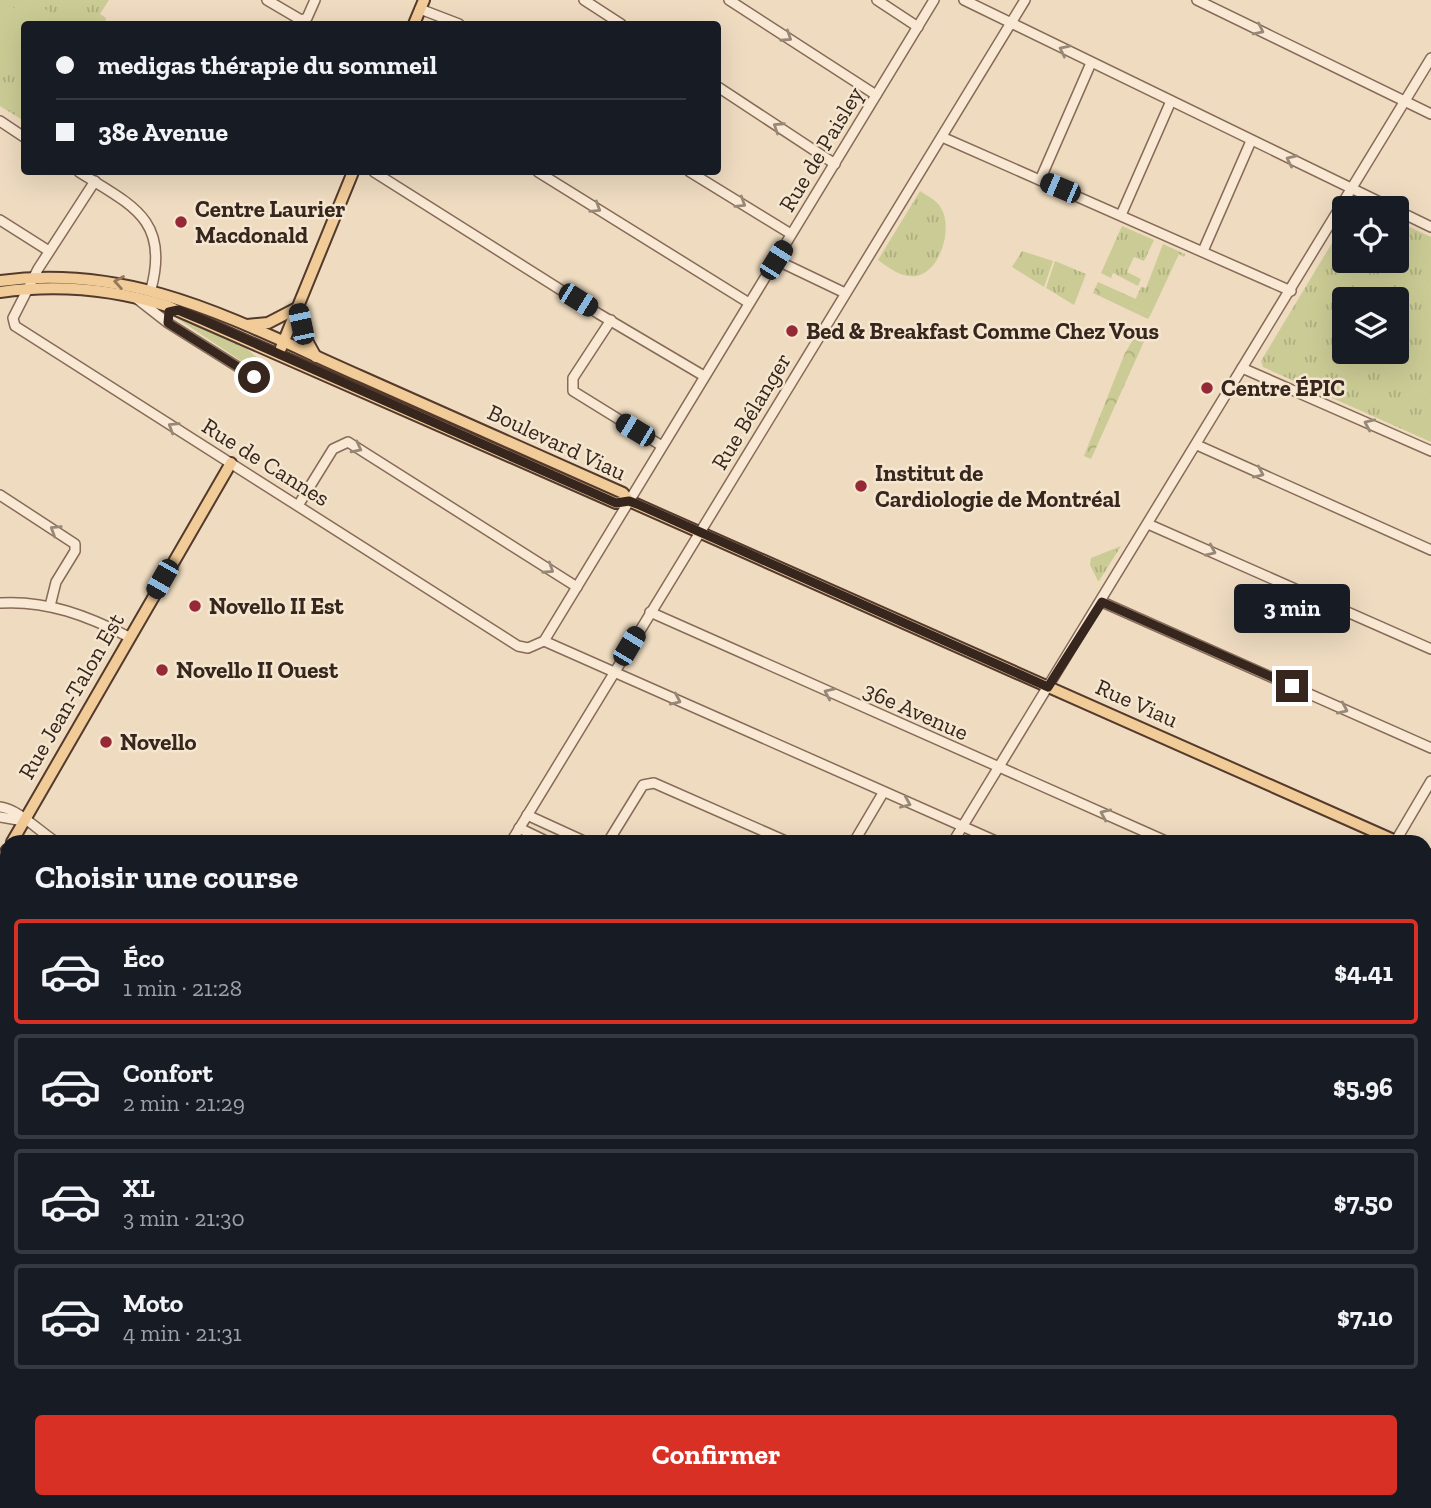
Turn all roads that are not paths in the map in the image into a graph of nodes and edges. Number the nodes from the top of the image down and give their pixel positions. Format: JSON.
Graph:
{"nodes":[{"id":1,"x":267,"y":0,"type":"edge"},
{"id":2,"x":315,"y":0,"type":"edge"},
{"id":3,"x":584,"y":0,"type":"edge"},
{"id":4,"x":729,"y":0,"type":"edge"},
{"id":5,"x":877,"y":0,"type":"edge"},
{"id":6,"x":934,"y":0,"type":"edge"},
{"id":7,"x":964,"y":0,"type":"edge"},
{"id":8,"x":1026,"y":0,"type":"edge"},
{"id":9,"x":1197,"y":0,"type":"edge"},
{"id":10,"x":422,"y":4,"type":"edge"},
{"id":11,"x":415,"y":21,"type":"edge"},
{"id":12,"x":453,"y":21,"type":"edge"},
{"id":13,"x":616,"y":21,"type":"edge"},
{"id":14,"x":1012,"y":23,"type":"junction"},
{"id":15,"x":918,"y":27,"type":"junction"},
{"id":16,"x":1431,"y":58,"type":"edge"},
{"id":17,"x":1091,"y":63,"type":"junction"},
{"id":18,"x":721,"y":89,"type":"edge"},
{"id":19,"x":876,"y":95,"type":"junction"},
{"id":20,"x":1171,"y":101,"type":"junction"},
{"id":21,"x":1406,"y":102,"type":"junction"},
{"id":22,"x":1431,"y":114,"type":"edge"},
{"id":23,"x":0,"y":121,"type":"edge"},
{"id":24,"x":21,"y":135,"type":"edge"},
{"id":25,"x":942,"y":137,"type":"junction"},
{"id":26,"x":1251,"y":141,"type":"junction"},
{"id":27,"x":835,"y":164,"type":"junction"},
{"id":28,"x":84,"y":175,"type":"edge"},
{"id":29,"x":352,"y":175,"type":"edge"},
{"id":30,"x":379,"y":175,"type":"edge"},
{"id":31,"x":543,"y":175,"type":"edge"},
{"id":32,"x":695,"y":175,"type":"edge"},
{"id":33,"x":1040,"y":180,"type":"junction"},
{"id":34,"x":95,"y":181,"type":"junction"},
{"id":35,"x":1353,"y":189,"type":"junction"},
{"id":36,"x":1367,"y":196,"type":"edge"},
{"id":37,"x":1121,"y":215,"type":"junction"},
{"id":38,"x":1409,"y":216,"type":"edge"},
{"id":39,"x":0,"y":220,"type":"edge"},
{"id":40,"x":1431,"y":227,"type":"edge"},
{"id":41,"x":791,"y":234,"type":"junction"},
{"id":42,"x":49,"y":251,"type":"junction"},
{"id":43,"x":1203,"y":251,"type":"junction"},
{"id":44,"x":776,"y":260,"type":"junction"},
{"id":45,"x":34,"y":277,"type":"junction"},
{"id":46,"x":0,"y":281,"type":"edge"},
{"id":47,"x":29,"y":289,"type":"junction"},
{"id":48,"x":151,"y":289,"type":"junction"},
{"id":49,"x":1291,"y":291,"type":"junction"},
{"id":50,"x":0,"y":292,"type":"edge"},
{"id":51,"x":845,"y":293,"type":"junction"},
{"id":52,"x":135,"y":297,"type":"junction"},
{"id":53,"x":749,"y":303,"type":"junction"},
{"id":54,"x":297,"y":308,"type":"junction"},
{"id":55,"x":178,"y":310,"type":"junction"},
{"id":56,"x":611,"y":320,"type":"junction"},
{"id":57,"x":168,"y":323,"type":"junction"},
{"id":58,"x":244,"y":326,"type":"junction"},
{"id":59,"x":281,"y":348,"type":"junction"},
{"id":60,"x":316,"y":357,"type":"junction"},
{"id":61,"x":1242,"y":368,"type":"junction"},
{"id":62,"x":704,"y":376,"type":"junction"},
{"id":63,"x":254,"y":377,"type":"dead end"},
{"id":64,"x":1197,"y":445,"type":"junction"},
{"id":65,"x":662,"y":446,"type":"junction"},
{"id":66,"x":1431,"y":451,"type":"edge"},
{"id":67,"x":230,"y":463,"type":"junction"},
{"id":68,"x":0,"y":495,"type":"edge"},
{"id":69,"x":629,"y":501,"type":"junction"},
{"id":70,"x":299,"y":504,"type":"junction"},
{"id":71,"x":1148,"y":524,"type":"junction"},
{"id":72,"x":700,"y":531,"type":"junction"},
{"id":73,"x":1431,"y":550,"type":"edge"},
{"id":74,"x":577,"y":587,"type":"junction"},
{"id":75,"x":1102,"y":602,"type":"junction"},
{"id":76,"x":0,"y":603,"type":"edge"},
{"id":77,"x":50,"y":606,"type":"junction"},
{"id":78,"x":650,"y":612,"type":"junction"},
{"id":79,"x":129,"y":637,"type":"junction"},
{"id":80,"x":544,"y":641,"type":"junction"},
{"id":81,"x":1431,"y":649,"type":"edge"},
{"id":82,"x":613,"y":673,"type":"junction"},
{"id":83,"x":1048,"y":687,"type":"junction"},
{"id":84,"x":1431,"y":748,"type":"edge"},
{"id":85,"x":1000,"y":768,"type":"junction"},
{"id":86,"x":1431,"y":781,"type":"edge"},
{"id":87,"x":883,"y":793,"type":"junction"},
{"id":88,"x":0,"y":807,"type":"edge"},
{"id":89,"x":527,"y":815,"type":"junction"},
{"id":90,"x":0,"y":817,"type":"edge"},
{"id":91,"x":24,"y":821,"type":"junction"},
{"id":92,"x":962,"y":826,"type":"junction"},
{"id":93,"x":519,"y":828,"type":"junction"},
{"id":94,"x":16,"y":835,"type":"edge"},
{"id":95,"x":45,"y":835,"type":"edge"},
{"id":96,"x":515,"y":835,"type":"edge"},
{"id":97,"x":534,"y":835,"type":"edge"},
{"id":98,"x":571,"y":835,"type":"edge"},
{"id":99,"x":612,"y":835,"type":"edge"},
{"id":100,"x":772,"y":835,"type":"edge"},
{"id":101,"x":858,"y":835,"type":"edge"},
{"id":102,"x":957,"y":835,"type":"edge"},
{"id":103,"x":982,"y":835,"type":"edge"},
{"id":104,"x":1152,"y":835,"type":"edge"},
{"id":105,"x":1382,"y":835,"type":"edge"},
{"id":106,"x":1400,"y":835,"type":"edge"}],
"edges":[{"from":1,"to":2,"type":"street"},
{"from":3,"to":13,"type":"street"},
{"from":4,"to":19,"type":"street","one_way":true},
{"from":5,"to":15,"type":"street"},
{"from":6,"to":15,"type":"street","name":"Rue de Paisley"},
{"from":7,"to":14,"type":"street"},
{"from":8,"to":14,"type":"street","name":"Rue Bélanger"},
{"from":9,"to":21,"type":"street","one_way":true},
{"from":10,"to":11,"type":"main road"},
{"from":10,"to":12,"type":"street"},
{"from":17,"to":14,"type":"street","one_way":true},
{"from":14,"to":25,"type":"street","name":"Rue Bélanger"},
{"from":15,"to":19,"type":"street","name":"Rue de Paisley"},
{"from":16,"to":21,"type":"street"},
{"from":17,"to":20,"type":"street"},
{"from":17,"to":33,"type":"street"},
{"from":27,"to":18,"type":"street","one_way":true},
{"from":19,"to":27,"type":"street","name":"Rue de Paisley"},
{"from":20,"to":26,"type":"street"},
{"from":20,"to":37,"type":"street"},
{"from":21,"to":22,"type":"street"},
{"from":21,"to":35,"type":"street"},
{"from":23,"to":24,"type":"street"},
{"from":25,"to":33,"type":"street"},
{"from":25,"to":51,"type":"street","name":"Rue Bélanger"},
{"from":35,"to":26,"type":"street","one_way":true},
{"from":26,"to":43,"type":"street"},
{"from":27,"to":41,"type":"street","name":"Rue de Paisley"},
{"from":28,"to":34,"type":"street"},
{"from":29,"to":54,"type":"main road"},
{"from":30,"to":56,"type":"street"},
{"from":31,"to":53,"type":"street","one_way":true},
{"from":32,"to":41,"type":"street","one_way":true},
{"from":33,"to":37,"type":"street"},
{"from":34,"to":42,"type":"street","name":"Rue de Cannes"},
{"from":34,"to":48,"type":"street"},
{"from":35,"to":36,"type":"street"},
{"from":35,"to":49,"type":"street"},
{"from":37,"to":43,"type":"street"},
{"from":38,"to":40,"type":"street"},
{"from":39,"to":42,"type":"street"},
{"from":41,"to":44,"type":"street","name":"Rue de Paisley"},
{"from":42,"to":45,"type":"street","name":"Rue de Cannes"},
{"from":43,"to":49,"type":"street"},
{"from":44,"to":51,"type":"street"},
{"from":44,"to":53,"type":"street","name":"Rue de Paisley"},
{"from":45,"to":46,"type":"main road","name":"Boulevard Viau"},
{"from":45,"to":47,"type":"street","name":"Rue de Cannes"},
{"from":48,"to":45,"type":"main road","name":"Boulevard Viau","one_way":true},
{"from":47,"to":50,"type":"main road","name":"Boulevard Viau"},
{"from":47,"to":52,"type":"main road","name":"Boulevard Viau"},
{"from":67,"to":47,"type":"street","name":"Rue de Cannes","one_way":true},
{"from":48,"to":58,"type":"main road","name":"Boulevard Viau"},
{"from":49,"to":61,"type":"street"},
{"from":51,"to":72,"type":"street","name":"Rue Bélanger"},
{"from":52,"to":55,"type":"main road","name":"Boulevard Viau"},
{"from":52,"to":57,"type":"street","name":"Boulevard Viau"},
{"from":53,"to":62,"type":"street","name":"Rue de Paisley"},
{"from":54,"to":58,"type":"main road"},
{"from":54,"to":59,"type":"main road"},
{"from":54,"to":60,"type":"main road"},
{"from":55,"to":57,"type":"street"},
{"from":55,"to":59,"type":"main road","name":"Boulevard Viau"},
{"from":56,"to":62,"type":"street"},
{"from":56,"to":65,"type":"street"},
{"from":57,"to":63,"type":"street","name":"Boulevard Viau"},
{"from":58,"to":59,"type":"main road","name":"Boulevard Viau"},
{"from":59,"to":60,"type":"main road","name":"Boulevard Viau"},
{"from":59,"to":69,"type":"main road","name":"Boulevard Viau"},
{"from":60,"to":69,"type":"main road","name":"Boulevard Viau"},
{"from":61,"to":64,"type":"street"},
{"from":66,"to":61,"type":"street","one_way":true},
{"from":62,"to":65,"type":"street","name":"Rue de Paisley"},
{"from":64,"to":71,"type":"street"},
{"from":64,"to":73,"type":"street","one_way":true},
{"from":65,"to":69,"type":"street","name":"Rue de Paisley"},
{"from":67,"to":70,"type":"street","name":"Rue de Cannes"},
{"from":67,"to":79,"type":"main road","name":"Rue Jean-Talon Est"},
{"from":77,"to":68,"type":"street","one_way":true},
{"from":69,"to":72,"type":"main road","name":"Rue Viau"},
{"from":69,"to":74,"type":"street","name":"Rue de Paisley"},
{"from":70,"to":74,"type":"street","one_way":true},
{"from":70,"to":80,"type":"street","name":"Rue de Cannes"},
{"from":71,"to":75,"type":"street"},
{"from":71,"to":81,"type":"street","one_way":true},
{"from":72,"to":78,"type":"street","name":"Rue Bélanger"},
{"from":72,"to":83,"type":"main road","name":"Rue Viau"},
{"from":74,"to":80,"type":"street","name":"Rue de Paisley"},
{"from":75,"to":83,"type":"street"},
{"from":75,"to":84,"type":"street","one_way":true},
{"from":76,"to":77,"type":"street"},
{"from":77,"to":79,"type":"street"},
{"from":78,"to":82,"type":"street","name":"Rue Bélanger"},
{"from":85,"to":78,"type":"street","name":"36e Avenue","one_way":true},
{"from":79,"to":91,"type":"main road","name":"Rue Jean-Talon Est"},
{"from":80,"to":82,"type":"street"},
{"from":82,"to":87,"type":"street","one_way":true},
{"from":82,"to":89,"type":"street","name":"Rue Bélanger"},
{"from":83,"to":85,"type":"street"},
{"from":83,"to":105,"type":"main road","name":"Rue Viau"},
{"from":85,"to":92,"type":"street"},
{"from":104,"to":85,"type":"street","name":"36e Avenue","one_way":true},
{"from":86,"to":106,"type":"street"},
{"from":87,"to":92,"type":"street","one_way":true},
{"from":87,"to":101,"type":"street"},
{"from":88,"to":91,"type":"street"},
{"from":89,"to":93,"type":"street","name":"Rue Bélanger"},
{"from":89,"to":98,"type":"street"},
{"from":90,"to":91,"type":"street"},
{"from":91,"to":94,"type":"main road","name":"Rue Jean-Talon Est"},
{"from":91,"to":95,"type":"street"},
{"from":92,"to":102,"type":"street"},
{"from":92,"to":103,"type":"street"},
{"from":93,"to":96,"type":"street","name":"Rue Bélanger"},
{"from":93,"to":97,"type":"street"},
{"from":99,"to":100,"type":"street"}]}
